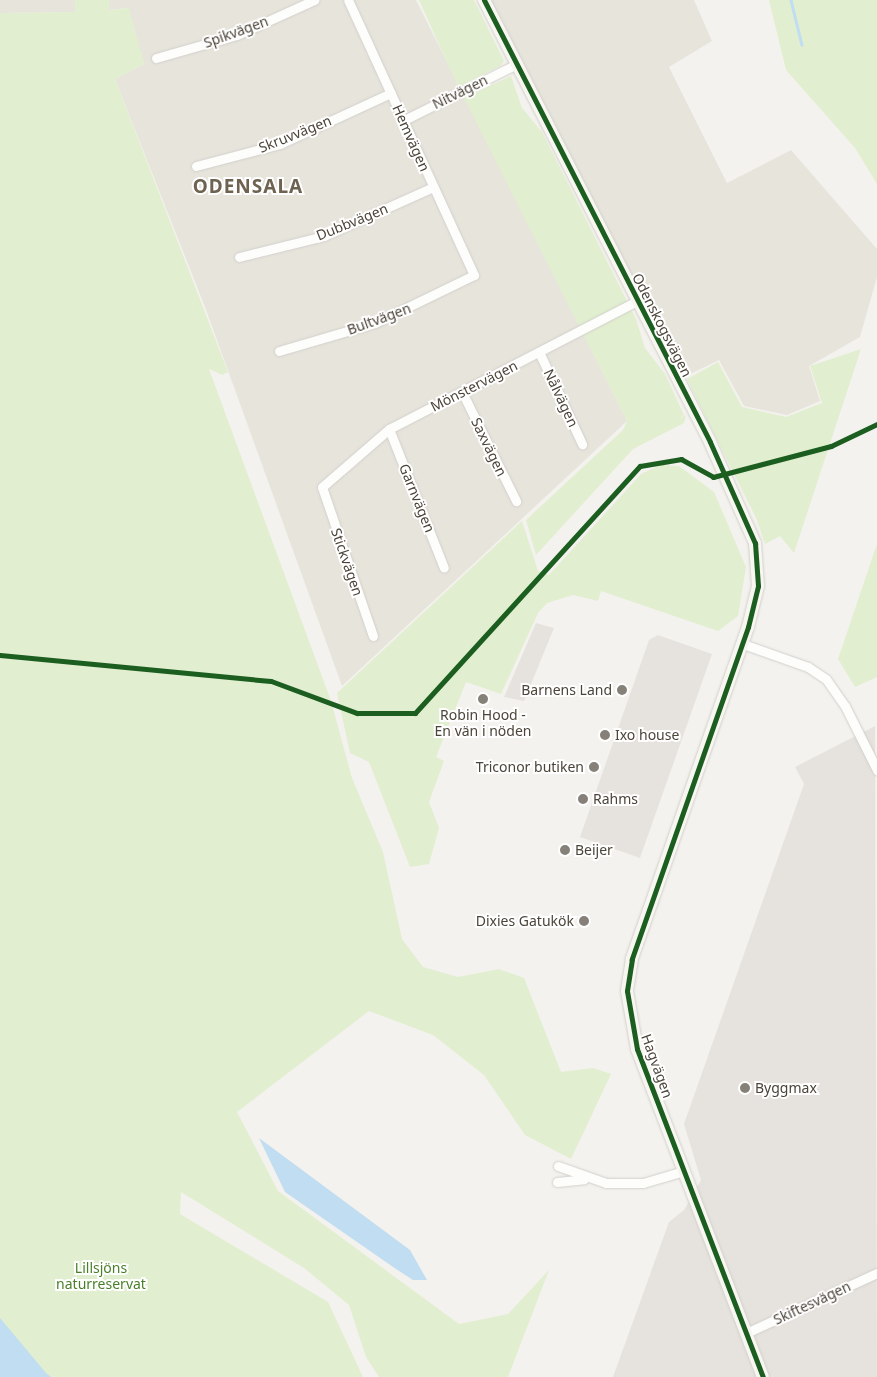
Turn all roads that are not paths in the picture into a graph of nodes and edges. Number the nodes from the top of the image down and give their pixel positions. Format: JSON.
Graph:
{"nodes":[{"id":1,"x":314,"y":0,"type":"edge"},
{"id":2,"x":348,"y":0,"type":"edge"},
{"id":3,"x":484,"y":0,"type":"edge"},
{"id":4,"x":156,"y":58,"type":"dead end"},
{"id":5,"x":517,"y":64,"type":"junction"},
{"id":6,"x":392,"y":93,"type":"junction"},
{"id":7,"x":404,"y":120,"type":"junction"},
{"id":8,"x":196,"y":166,"type":"dead end"},
{"id":9,"x":433,"y":187,"type":"junction"},
{"id":10,"x":239,"y":257,"type":"dead end"},
{"id":11,"x":474,"y":276,"type":"joint"},
{"id":12,"x":637,"y":301,"type":"junction"},
{"id":13,"x":279,"y":351,"type":"dead end"},
{"id":14,"x":540,"y":352,"type":"junction"},
{"id":15,"x":462,"y":392,"type":"junction"},
{"id":16,"x":389,"y":429,"type":"junction"},
{"id":17,"x":582,"y":444,"type":"dead end"},
{"id":18,"x":322,"y":488,"type":"joint"},
{"id":19,"x":516,"y":501,"type":"dead end"},
{"id":20,"x":444,"y":568,"type":"dead end"},
{"id":21,"x":373,"y":636,"type":"dead end"},
{"id":22,"x":743,"y":644,"type":"junction"},
{"id":23,"x":877,"y":770,"type":"edge"},
{"id":24,"x":558,"y":1166,"type":"dead end"},
{"id":25,"x":684,"y":1171,"type":"junction"},
{"id":26,"x":585,"y":1179,"type":"junction"},
{"id":27,"x":557,"y":1182,"type":"dead end"},
{"id":28,"x":877,"y":1272,"type":"edge"},
{"id":29,"x":746,"y":1333,"type":"junction"},
{"id":30,"x":763,"y":1377,"type":"edge"}],
"edges":[{"from":1,"to":4,"type":"street","name":"Spikvägen"},
{"from":2,"to":6,"type":"street","name":"Hemvägen"},
{"from":3,"to":5,"type":"street","name":"Odenskogsvägen"},
{"from":5,"to":7,"type":"street","name":"Nitvägen"},
{"from":5,"to":12,"type":"street","name":"Odenskogsvägen"},
{"from":6,"to":7,"type":"street","name":"Hemvägen"},
{"from":6,"to":8,"type":"street","name":"Skruvvägen"},
{"from":7,"to":9,"type":"street","name":"Hemvägen"},
{"from":9,"to":10,"type":"street","name":"Dubbvägen"},
{"from":9,"to":11,"type":"street","name":"Hemvägen"},
{"from":11,"to":13,"type":"street","name":"Bultvägen"},
{"from":12,"to":14,"type":"street","name":"Mönstervägen"},
{"from":12,"to":22,"type":"street","name":"Odenskogsvägen"},
{"from":14,"to":15,"type":"street","name":"Mönstervägen"},
{"from":14,"to":17,"type":"street","name":"Nålvägen"},
{"from":15,"to":16,"type":"street","name":"Mönstervägen"},
{"from":15,"to":19,"type":"street","name":"Saxvägen"},
{"from":16,"to":18,"type":"street","name":"Mönstervägen"},
{"from":16,"to":20,"type":"street","name":"Garnvägen"},
{"from":18,"to":21,"type":"street","name":"Stickvägen"},
{"from":22,"to":23,"type":"street"},
{"from":22,"to":25,"type":"street","name":"Hagvägen"},
{"from":24,"to":26,"type":"street"},
{"from":25,"to":26,"type":"street"},
{"from":25,"to":29,"type":"street","name":"Hagvägen"},
{"from":26,"to":27,"type":"street"},
{"from":28,"to":29,"type":"street","name":"Skiftesvägen"},
{"from":29,"to":30,"type":"street","name":"Hagvägen"}]}
